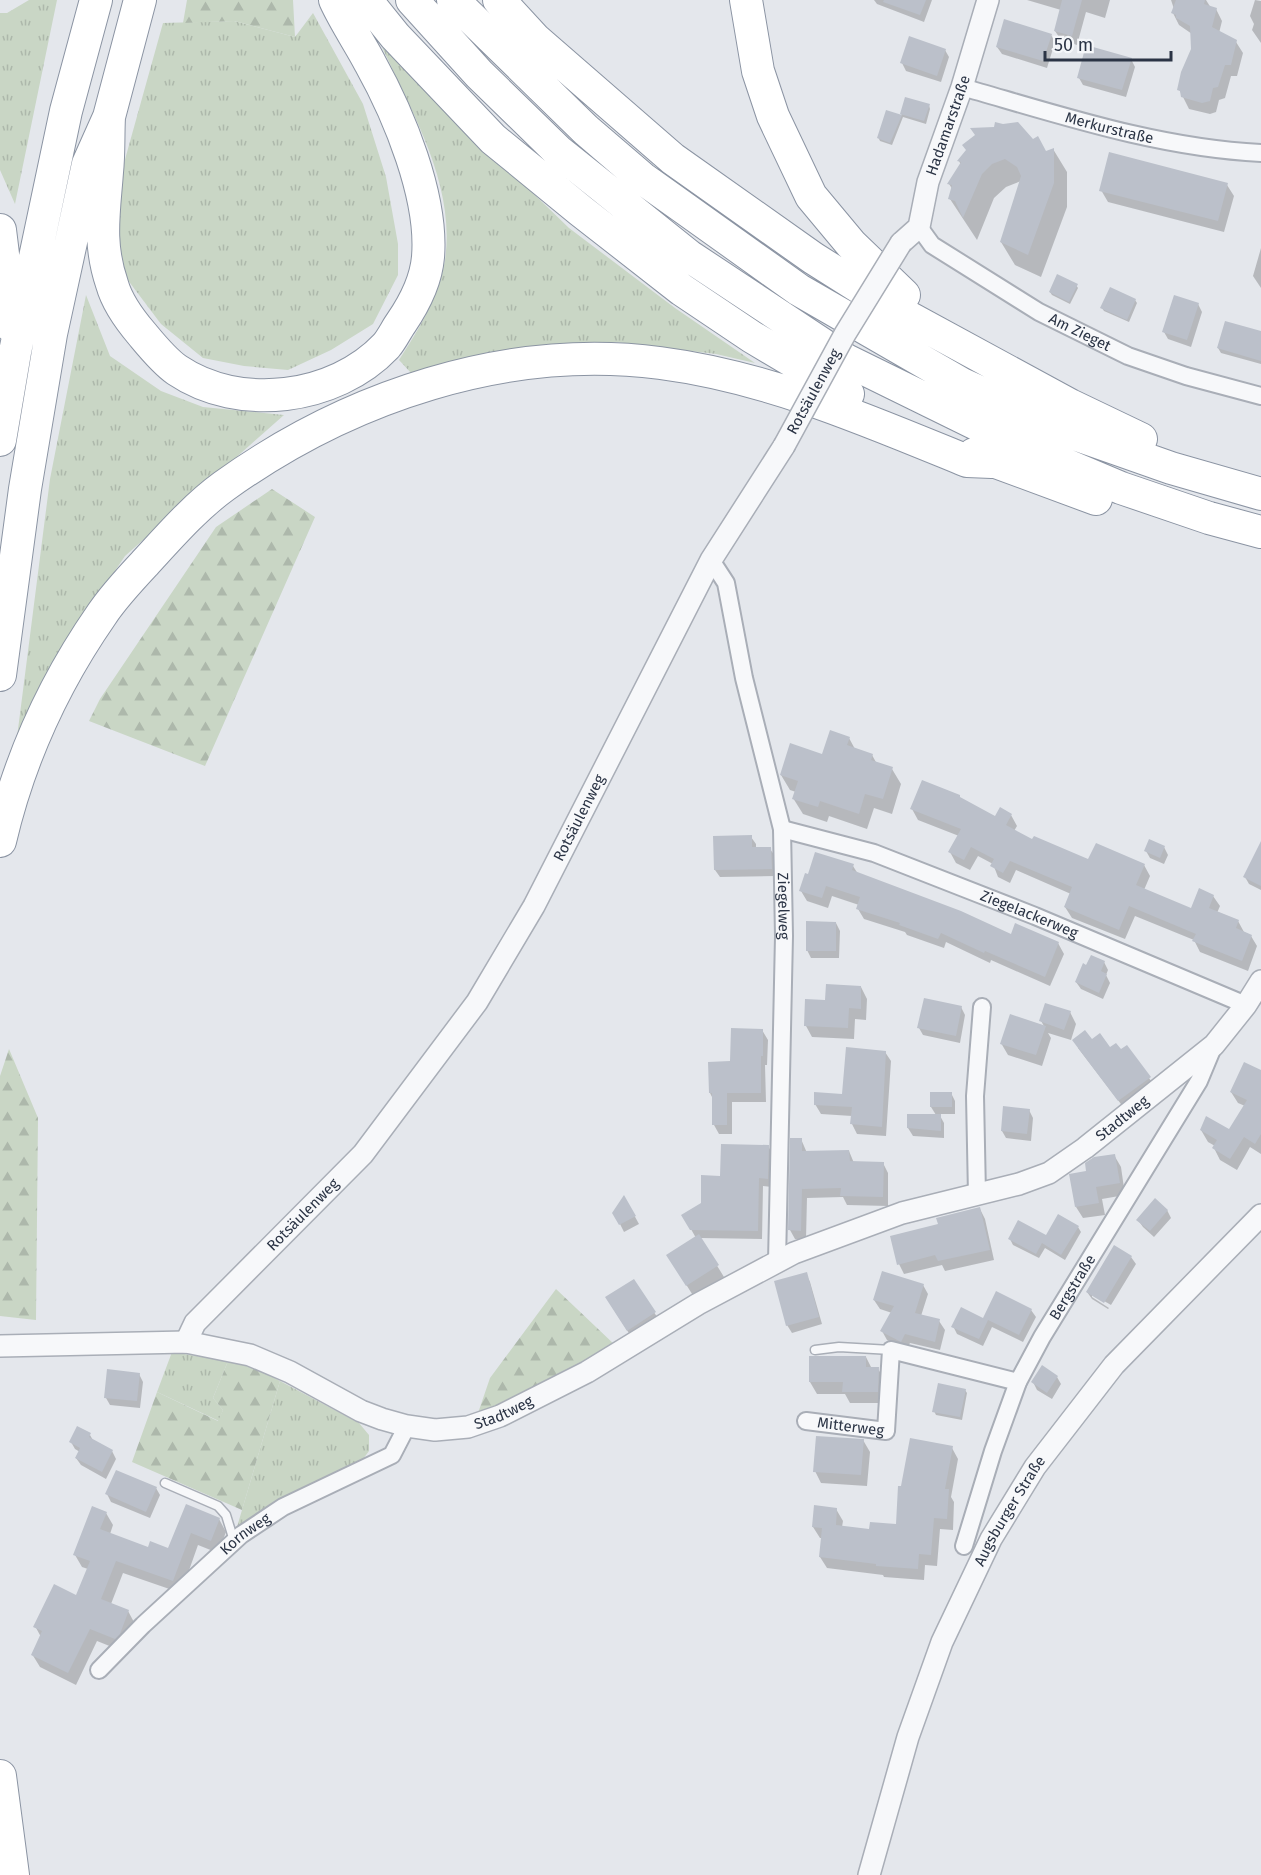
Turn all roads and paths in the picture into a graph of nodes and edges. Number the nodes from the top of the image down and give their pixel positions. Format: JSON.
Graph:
{"nodes":[{"id":1,"x":96,"y":0,"type":"edge"},
{"id":2,"x":140,"y":0,"type":"edge"},
{"id":3,"x":335,"y":0,"type":"edge"},
{"id":4,"x":366,"y":0,"type":"edge"},
{"id":5,"x":412,"y":0,"type":"edge"},
{"id":6,"x":453,"y":0,"type":"edge"},
{"id":7,"x":499,"y":0,"type":"edge"},
{"id":8,"x":746,"y":0,"type":"edge"},
{"id":9,"x":988,"y":0,"type":"edge"},
{"id":10,"x":962,"y":87,"type":"junction"},
{"id":11,"x":109,"y":117,"type":"junction"},
{"id":12,"x":1261,"y":153,"type":"edge"},
{"id":13,"x":919,"y":227,"type":"junction"},
{"id":14,"x":0,"y":230,"type":"edge"},
{"id":15,"x":950,"y":339,"type":"junction"},
{"id":16,"x":15,"y":352,"type":"junction"},
{"id":17,"x":1261,"y":396,"type":"edge"},
{"id":18,"x":0,"y":440,"type":"edge"},
{"id":19,"x":992,"y":462,"type":"junction"},
{"id":20,"x":1258,"y":494,"type":"edge"},
{"id":21,"x":1209,"y":518,"type":"junction"},
{"id":22,"x":1261,"y":532,"type":"edge"},
{"id":23,"x":711,"y":560,"type":"junction"},
{"id":24,"x":0,"y":675,"type":"edge"},
{"id":25,"x":782,"y":829,"type":"junction"},
{"id":26,"x":0,"y":841,"type":"edge"},
{"id":27,"x":1261,"y":981,"type":"edge"},
{"id":28,"x":1246,"y":1005,"type":"junction"},
{"id":29,"x":982,"y":1007,"type":"dead end"},
{"id":30,"x":1214,"y":1045,"type":"junction"},
{"id":31,"x":977,"y":1195,"type":"junction"},
{"id":32,"x":1261,"y":1215,"type":"edge"},
{"id":33,"x":777,"y":1262,"type":"junction"},
{"id":34,"x":186,"y":1342,"type":"junction"},
{"id":35,"x":0,"y":1346,"type":"edge"},
{"id":36,"x":815,"y":1350,"type":"dead end"},
{"id":37,"x":891,"y":1350,"type":"junction"},
{"id":38,"x":1018,"y":1383,"type":"junction"},
{"id":39,"x":806,"y":1420,"type":"dead end"},
{"id":40,"x":407,"y":1426,"type":"junction"},
{"id":41,"x":165,"y":1483,"type":"dead end"},
{"id":42,"x":234,"y":1541,"type":"junction"},
{"id":43,"x":963,"y":1546,"type":"dead end"},
{"id":44,"x":99,"y":1670,"type":"dead end"},
{"id":45,"x":0,"y":1776,"type":"edge"},
{"id":46,"x":13,"y":1875,"type":"edge"},
{"id":47,"x":868,"y":1875,"type":"edge"}],
"edges":[{"from":1,"to":16,"type":"highway"},
{"from":2,"to":11,"type":"highway"},
{"from":3,"to":11,"type":"highway"},
{"from":4,"to":19,"type":"highway"},
{"from":5,"to":21,"type":"highway"},
{"from":6,"to":20,"type":"highway"},
{"from":7,"to":15,"type":"highway"},
{"from":8,"to":15,"type":"highway"},
{"from":9,"to":10,"type":"street","name":"Hadamarstraße"},
{"from":10,"to":12,"type":"street","name":"Merkurstraße"},
{"from":10,"to":13,"type":"street","name":"Hadamarstraße"},
{"from":11,"to":24,"type":"highway"},
{"from":13,"to":17,"type":"street","name":"Am Zieget"},
{"from":13,"to":23,"type":"street","name":"Rotsäulenweg","bridge":true},
{"from":14,"to":16,"type":"highway"},
{"from":15,"to":20,"type":"highway"},
{"from":16,"to":18,"type":"highway"},
{"from":19,"to":21,"type":"highway"},
{"from":19,"to":26,"type":"highway"},
{"from":21,"to":22,"type":"highway"},
{"from":23,"to":25,"type":"street","name":"Ziegelweg"},
{"from":23,"to":34,"type":"street","name":"Rotsäulenweg"},
{"from":25,"to":28,"type":"street","name":"Ziegelackerweg"},
{"from":25,"to":33,"type":"street","name":"Ziegelweg"},
{"from":27,"to":28,"type":"street"},
{"from":28,"to":30,"type":"street","name":"Stadtweg"},
{"from":29,"to":31,"type":"street"},
{"from":30,"to":31,"type":"street","name":"Stadtweg"},
{"from":30,"to":38,"type":"street","name":"Bergstraße"},
{"from":31,"to":33,"type":"street","name":"Stadtweg"},
{"from":32,"to":47,"type":"street","name":"Augsburger Straße"},
{"from":33,"to":40,"type":"street","name":"Stadtweg"},
{"from":34,"to":35,"type":"street","name":"Stadtweg"},
{"from":34,"to":40,"type":"street","name":"Stadtweg"},
{"from":36,"to":37,"type":"lane"},
{"from":37,"to":38,"type":"street"},
{"from":37,"to":39,"type":"street","name":"Mitterweg"},
{"from":38,"to":43,"type":"street","name":"Bergstraße"},
{"from":40,"to":42,"type":"street","name":"Kornweg"},
{"from":41,"to":42,"type":"lane"},
{"from":42,"to":44,"type":"street","name":"Kornweg"},
{"from":45,"to":46,"type":"highway"}]}
